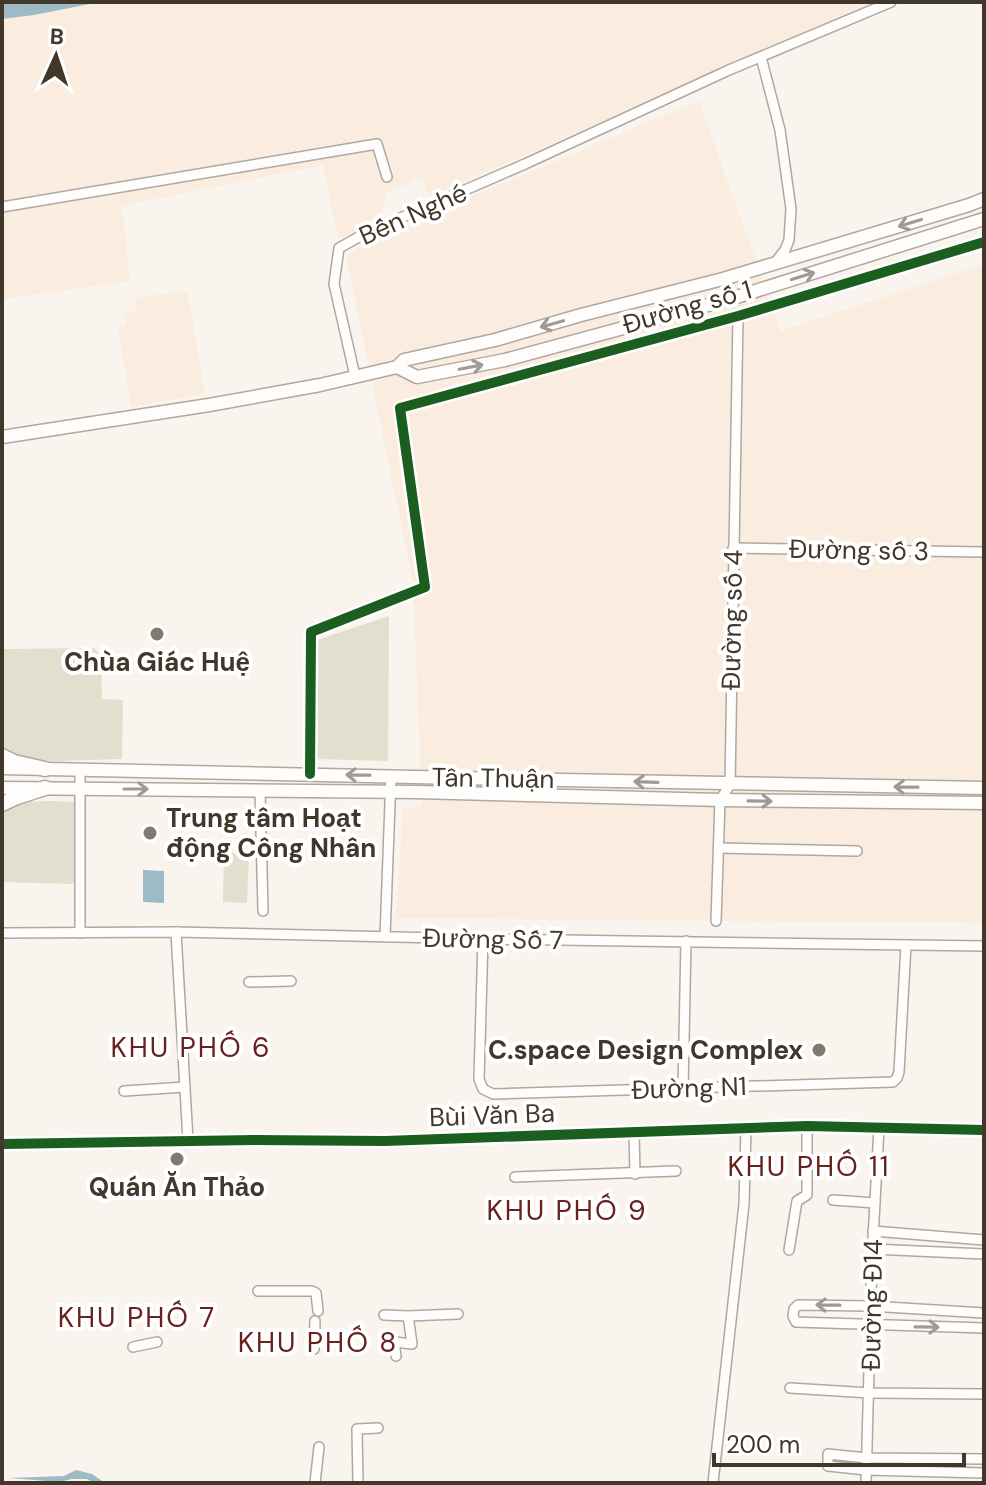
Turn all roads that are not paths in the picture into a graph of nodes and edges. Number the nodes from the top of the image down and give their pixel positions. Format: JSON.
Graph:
{"nodes":[{"id":1,"x":891,"y":2,"type":"edge"},
{"id":2,"x":761,"y":57,"type":"junction"},
{"id":3,"x":387,"y":177,"type":"dead end"},
{"id":4,"x":984,"y":199,"type":"edge"},
{"id":5,"x":2,"y":207,"type":"edge"},
{"id":6,"x":984,"y":219,"type":"edge"},
{"id":7,"x":984,"y":242,"type":"edge"},
{"id":8,"x":774,"y":264,"type":"junction"},
{"id":9,"x":723,"y":279,"type":"junction"},
{"id":10,"x":730,"y":299,"type":"junction"},
{"id":11,"x":581,"y":315,"type":"junction"},
{"id":12,"x":738,"y":316,"type":"junction"},
{"id":13,"x":588,"y":338,"type":"junction"},
{"id":14,"x":397,"y":367,"type":"junction"},
{"id":15,"x":355,"y":376,"type":"junction"},
{"id":16,"x":2,"y":437,"type":"edge"},
{"id":17,"x":733,"y":548,"type":"junction"},
{"id":18,"x":984,"y":552,"type":"edge"},
{"id":19,"x":2,"y":756,"type":"edge"},
{"id":20,"x":2,"y":768,"type":"edge"},
{"id":21,"x":45,"y":769,"type":"junction"},
{"id":22,"x":80,"y":770,"type":"junction"},
{"id":23,"x":310,"y":774,"type":"junction"},
{"id":24,"x":325,"y":774,"type":"junction"},
{"id":25,"x":391,"y":776,"type":"junction"},
{"id":26,"x":730,"y":785,"type":"junction"},
{"id":27,"x":867,"y":786,"type":"junction"},
{"id":28,"x":2,"y":788,"type":"edge"},
{"id":29,"x":45,"y":788,"type":"junction"},
{"id":30,"x":984,"y":788,"type":"edge"},
{"id":31,"x":80,"y":789,"type":"junction"},
{"id":32,"x":260,"y":791,"type":"junction"},
{"id":33,"x":325,"y":791,"type":"junction"},
{"id":34,"x":391,"y":792,"type":"junction"},
{"id":35,"x":720,"y":800,"type":"junction"},
{"id":36,"x":866,"y":802,"type":"junction"},
{"id":37,"x":984,"y":803,"type":"edge"},
{"id":38,"x":2,"y":804,"type":"edge"},
{"id":39,"x":725,"y":848,"type":"junction"},
{"id":40,"x":857,"y":851,"type":"dead end"},
{"id":41,"x":263,"y":911,"type":"dead end"},
{"id":42,"x":716,"y":921,"type":"dead end"},
{"id":43,"x":176,"y":932,"type":"junction"},
{"id":44,"x":2,"y":933,"type":"edge"},
{"id":45,"x":80,"y":933,"type":"junction"},
{"id":46,"x":385,"y":937,"type":"junction"},
{"id":47,"x":483,"y":939,"type":"junction"},
{"id":48,"x":686,"y":941,"type":"junction"},
{"id":49,"x":906,"y":945,"type":"junction"},
{"id":50,"x":984,"y":946,"type":"edge"},
{"id":51,"x":291,"y":981,"type":"dead end"},
{"id":52,"x":249,"y":982,"type":"dead end"},
{"id":53,"x":185,"y":1087,"type":"junction"},
{"id":54,"x":683,"y":1089,"type":"junction"},
{"id":55,"x":124,"y":1091,"type":"dead end"},
{"id":56,"x":807,"y":1126,"type":"junction"},
{"id":57,"x":746,"y":1128,"type":"junction"},
{"id":58,"x":879,"y":1128,"type":"junction"},
{"id":59,"x":984,"y":1130,"type":"edge"},
{"id":60,"x":634,"y":1133,"type":"junction"},
{"id":61,"x":188,"y":1141,"type":"junction"},
{"id":62,"x":2,"y":1144,"type":"edge"},
{"id":63,"x":676,"y":1171,"type":"dead end"},
{"id":64,"x":635,"y":1174,"type":"junction"},
{"id":65,"x":515,"y":1177,"type":"dead end"},
{"id":66,"x":833,"y":1200,"type":"dead end"},
{"id":67,"x":875,"y":1203,"type":"junction"},
{"id":68,"x":873,"y":1231,"type":"junction"},
{"id":69,"x":984,"y":1240,"type":"edge"},
{"id":70,"x":872,"y":1249,"type":"junction"},
{"id":71,"x":789,"y":1250,"type":"dead end"},
{"id":72,"x":984,"y":1254,"type":"edge"},
{"id":73,"x":258,"y":1291,"type":"dead end"},
{"id":74,"x":870,"y":1306,"type":"junction"},
{"id":75,"x":984,"y":1313,"type":"edge"},
{"id":76,"x":458,"y":1314,"type":"dead end"},
{"id":77,"x":384,"y":1315,"type":"dead end"},
{"id":78,"x":408,"y":1316,"type":"junction"},
{"id":79,"x":870,"y":1325,"type":"junction"},
{"id":80,"x":984,"y":1328,"type":"edge"},
{"id":81,"x":157,"y":1342,"type":"dead end"},
{"id":82,"x":133,"y":1347,"type":"dead end"},
{"id":83,"x":314,"y":1349,"type":"dead end"},
{"id":84,"x":396,"y":1356,"type":"dead end"},
{"id":85,"x":790,"y":1388,"type":"dead end"},
{"id":86,"x":870,"y":1393,"type":"junction"},
{"id":87,"x":984,"y":1394,"type":"edge"},
{"id":88,"x":378,"y":1428,"type":"dead end"},
{"id":89,"x":319,"y":1447,"type":"dead end"},
{"id":90,"x":867,"y":1458,"type":"junction"},
{"id":91,"x":984,"y":1459,"type":"edge"},
{"id":92,"x":866,"y":1470,"type":"junction"},
{"id":93,"x":984,"y":1473,"type":"edge"},
{"id":94,"x":315,"y":1483,"type":"edge"},
{"id":95,"x":358,"y":1483,"type":"edge"},
{"id":96,"x":713,"y":1483,"type":"edge"},
{"id":97,"x":866,"y":1483,"type":"edge"}],
"edges":[{"from":1,"to":2,"type":"street","name":"Bến Nghé"},
{"from":2,"to":8,"type":"street"},
{"from":2,"to":15,"type":"street","name":"Bến Nghé"},
{"from":3,"to":5,"type":"street"},
{"from":4,"to":8,"type":"street","one_way":true},
{"from":10,"to":6,"type":"street","one_way":true},
{"from":7,"to":12,"type":"street","name":"Đường số 1"},
{"from":8,"to":9,"type":"street"},
{"from":9,"to":10,"type":"street"},
{"from":9,"to":11,"type":"street"},
{"from":10,"to":13,"type":"street"},
{"from":11,"to":13,"type":"street"},
{"from":11,"to":14,"type":"street","one_way":true},
{"from":12,"to":17,"type":"street","name":"Đường số 4"},
{"from":12,"to":23,"type":"street","name":"Đường số 1"},
{"from":14,"to":13,"type":"street","one_way":true},
{"from":14,"to":15,"type":"street"},
{"from":15,"to":16,"type":"street"},
{"from":17,"to":18,"type":"street","name":"Đường số 3"},
{"from":17,"to":26,"type":"street","name":"Đường số 4"},
{"from":19,"to":21,"type":"main road"},
{"from":20,"to":21,"type":"street","name":"Tân Thuận"},
{"from":21,"to":22,"type":"street","name":"Tân Thuận"},
{"from":22,"to":23,"type":"street","name":"Tân Thuận"},
{"from":22,"to":31,"type":"street"},
{"from":23,"to":24,"type":"street","name":"Tân Thuận"},
{"from":25,"to":24,"type":"street","name":"Tân Thuận","one_way":true},
{"from":24,"to":33,"type":"street"},
{"from":26,"to":25,"type":"street","name":"Tân Thuận","one_way":true},
{"from":25,"to":34,"type":"street"},
{"from":26,"to":27,"type":"street","name":"Tân Thuận"},
{"from":26,"to":35,"type":"street"},
{"from":30,"to":27,"type":"street","name":"Tân Thuận","one_way":true},
{"from":27,"to":36,"type":"street"},
{"from":28,"to":29,"type":"street","name":"Tân Thuận"},
{"from":29,"to":31,"type":"street","name":"Tân Thuận"},
{"from":29,"to":38,"type":"main road"},
{"from":31,"to":32,"type":"street","name":"Tân Thuận","one_way":true},
{"from":31,"to":45,"type":"street"},
{"from":32,"to":33,"type":"street","name":"Tân Thuận"},
{"from":32,"to":41,"type":"street"},
{"from":33,"to":34,"type":"street","name":"Tân Thuận"},
{"from":34,"to":35,"type":"street","name":"Tân Thuận"},
{"from":34,"to":46,"type":"street"},
{"from":35,"to":36,"type":"street","name":"Tân Thuận","one_way":true},
{"from":35,"to":39,"type":"street"},
{"from":36,"to":37,"type":"street","name":"Tân Thuận"},
{"from":39,"to":40,"type":"street"},
{"from":39,"to":42,"type":"street"},
{"from":43,"to":45,"type":"street","name":"Đường Số 7"},
{"from":43,"to":46,"type":"street","name":"Đường Số 7"},
{"from":43,"to":53,"type":"street"},
{"from":44,"to":45,"type":"street","name":"Đường Số 7"},
{"from":46,"to":47,"type":"street","name":"Đường Số 7"},
{"from":47,"to":48,"type":"street","name":"Đường Số 7"},
{"from":47,"to":54,"type":"street","name":"Đường N1"},
{"from":48,"to":49,"type":"street","name":"Đường Số 7"},
{"from":48,"to":54,"type":"street"},
{"from":49,"to":50,"type":"street","name":"Đường Số 7"},
{"from":49,"to":54,"type":"street","name":"Đường N1"},
{"from":51,"to":52,"type":"street"},
{"from":53,"to":55,"type":"street"},
{"from":53,"to":61,"type":"street"},
{"from":56,"to":57,"type":"street","name":"Bùi Văn Ba"},
{"from":56,"to":58,"type":"street","name":"Bùi Văn Ba"},
{"from":56,"to":71,"type":"street"},
{"from":57,"to":60,"type":"street","name":"Bùi Văn Ba"},
{"from":57,"to":96,"type":"street"},
{"from":58,"to":59,"type":"street","name":"Bùi Văn Ba"},
{"from":58,"to":67,"type":"street","name":"Đường Đ14"},
{"from":60,"to":61,"type":"street","name":"Bùi Văn Ba"},
{"from":60,"to":64,"type":"street"},
{"from":61,"to":62,"type":"street","name":"Bùi Văn Ba"},
{"from":63,"to":64,"type":"street"},
{"from":64,"to":65,"type":"street"},
{"from":66,"to":67,"type":"street"},
{"from":67,"to":68,"type":"street","name":"Đường Đ14"},
{"from":68,"to":69,"type":"street"},
{"from":68,"to":70,"type":"street","name":"Đường Đ14"},
{"from":70,"to":72,"type":"street"},
{"from":70,"to":74,"type":"street","name":"Đường Đ14"},
{"from":73,"to":83,"type":"street"},
{"from":74,"to":75,"type":"street"},
{"from":74,"to":79,"type":"street","name":"Đường Đ14"},
{"from":74,"to":79,"type":"street","one_way":true},
{"from":76,"to":78,"type":"street"},
{"from":77,"to":78,"type":"street"},
{"from":78,"to":84,"type":"street"},
{"from":79,"to":80,"type":"street","one_way":true},
{"from":79,"to":86,"type":"street","name":"Đường Đ14"},
{"from":81,"to":82,"type":"street"},
{"from":85,"to":86,"type":"street"},
{"from":86,"to":87,"type":"street"},
{"from":86,"to":90,"type":"street","name":"Đường Đ14"},
{"from":88,"to":95,"type":"street"},
{"from":89,"to":94,"type":"street"},
{"from":90,"to":91,"type":"street"},
{"from":90,"to":92,"type":"street","name":"Đường Đ14"},
{"from":90,"to":92,"type":"street"},
{"from":92,"to":93,"type":"street"},
{"from":92,"to":97,"type":"street","name":"Đường Đ14"}]}
